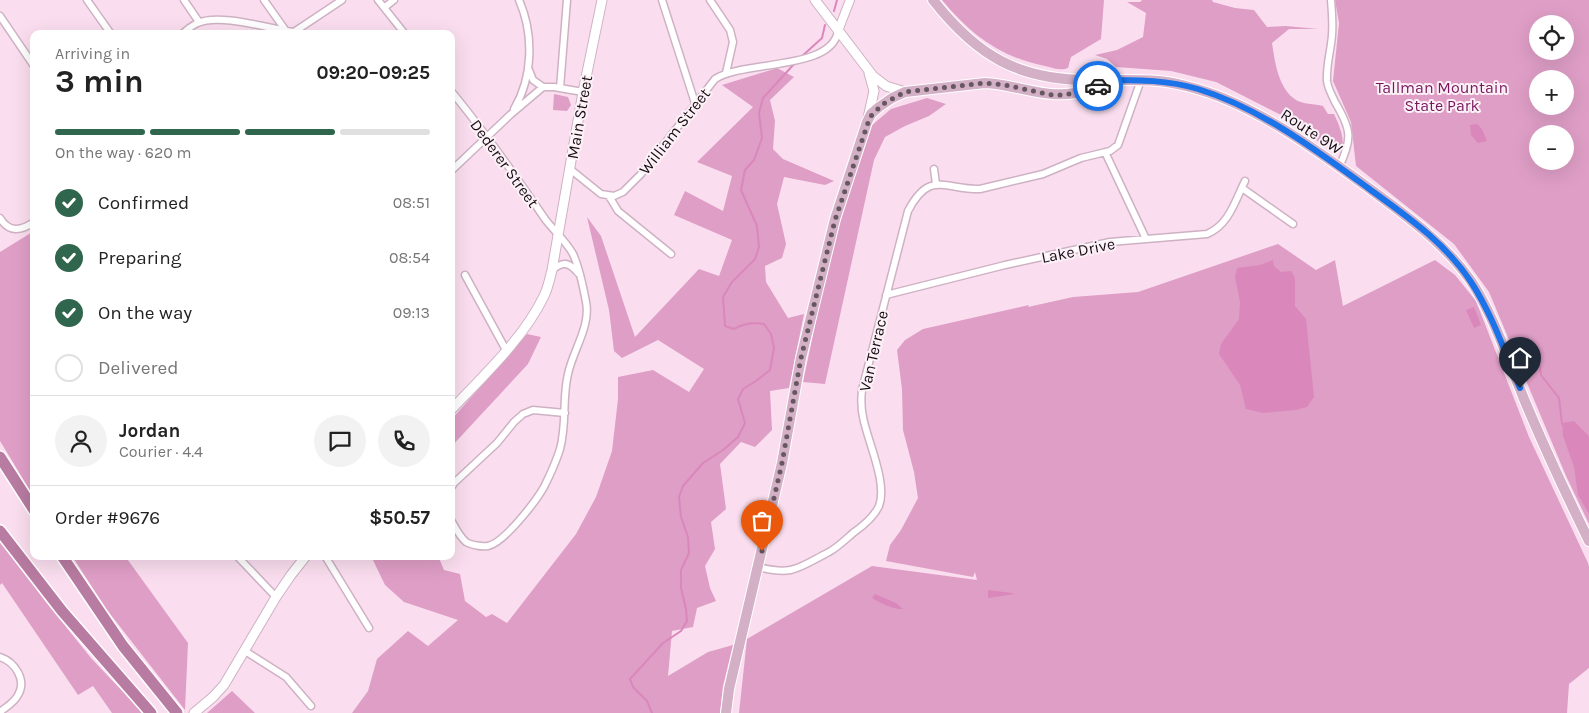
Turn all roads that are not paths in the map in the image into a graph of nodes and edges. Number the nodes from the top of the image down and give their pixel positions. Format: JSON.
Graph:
{"nodes":[{"id":1,"x":87,"y":0,"type":"edge"},
{"id":2,"x":184,"y":0,"type":"edge"},
{"id":3,"x":264,"y":0,"type":"edge"},
{"id":4,"x":342,"y":0,"type":"edge"},
{"id":5,"x":378,"y":0,"type":"edge"},
{"id":6,"x":394,"y":0,"type":"edge"},
{"id":7,"x":519,"y":0,"type":"edge"},
{"id":8,"x":567,"y":0,"type":"edge"},
{"id":9,"x":602,"y":0,"type":"edge"},
{"id":10,"x":662,"y":0,"type":"edge"},
{"id":11,"x":710,"y":0,"type":"edge"},
{"id":12,"x":815,"y":0,"type":"edge"},
{"id":13,"x":850,"y":0,"type":"edge"},
{"id":14,"x":934,"y":0,"type":"edge"},
{"id":15,"x":1331,"y":0,"type":"edge"},
{"id":16,"x":385,"y":7,"type":"junction"},
{"id":17,"x":0,"y":16,"type":"edge"},
{"id":18,"x":200,"y":22,"type":"junction"},
{"id":19,"x":108,"y":30,"type":"edge"},
{"id":20,"x":188,"y":30,"type":"edge"},
{"id":21,"x":281,"y":30,"type":"edge"},
{"id":22,"x":285,"y":30,"type":"edge"},
{"id":23,"x":298,"y":30,"type":"edge"},
{"id":24,"x":401,"y":30,"type":"edge"},
{"id":25,"x":838,"y":31,"type":"junction"},
{"id":26,"x":30,"y":60,"type":"edge"},
{"id":27,"x":529,"y":66,"type":"junction"},
{"id":28,"x":866,"y":68,"type":"junction"},
{"id":29,"x":726,"y":73,"type":"junction"},
{"id":30,"x":1108,"y":80,"type":"junction"},
{"id":31,"x":1141,"y":80,"type":"junction"},
{"id":32,"x":543,"y":87,"type":"junction"},
{"id":33,"x":560,"y":88,"type":"junction"},
{"id":34,"x":582,"y":92,"type":"junction"},
{"id":35,"x":905,"y":92,"type":"junction"},
{"id":36,"x":455,"y":96,"type":"edge"},
{"id":37,"x":695,"y":103,"type":"junction"},
{"id":38,"x":510,"y":115,"type":"junction"},
{"id":39,"x":867,"y":122,"type":"junction"},
{"id":40,"x":488,"y":136,"type":"junction"},
{"id":41,"x":1105,"y":152,"type":"junction"},
{"id":42,"x":455,"y":167,"type":"edge"},
{"id":43,"x":1339,"y":167,"type":"junction"},
{"id":44,"x":570,"y":169,"type":"junction"},
{"id":45,"x":934,"y":169,"type":"dead end"},
{"id":46,"x":936,"y":184,"type":"junction"},
{"id":47,"x":608,"y":196,"type":"junction"},
{"id":48,"x":0,"y":218,"type":"edge"},
{"id":49,"x":30,"y":224,"type":"edge"},
{"id":50,"x":1292,"y":224,"type":"dead end"},
{"id":51,"x":558,"y":235,"type":"junction"},
{"id":52,"x":1146,"y":239,"type":"junction"},
{"id":53,"x":671,"y":254,"type":"dead end"},
{"id":54,"x":552,"y":270,"type":"junction"},
{"id":55,"x":465,"y":275,"type":"dead end"},
{"id":56,"x":580,"y":276,"type":"junction"},
{"id":57,"x":886,"y":295,"type":"junction"},
{"id":58,"x":506,"y":350,"type":"junction"},
{"id":59,"x":455,"y":406,"type":"edge"},
{"id":60,"x":565,"y":412,"type":"junction"},
{"id":61,"x":0,"y":457,"type":"edge"},
{"id":62,"x":455,"y":482,"type":"edge"},
{"id":63,"x":30,"y":504,"type":"edge"},
{"id":64,"x":455,"y":527,"type":"edge"},
{"id":65,"x":0,"y":531,"type":"edge"},
{"id":66,"x":1589,"y":541,"type":"edge"},
{"id":67,"x":65,"y":560,"type":"edge"},
{"id":68,"x":241,"y":560,"type":"edge"},
{"id":69,"x":303,"y":560,"type":"edge"},
{"id":70,"x":327,"y":560,"type":"edge"},
{"id":71,"x":758,"y":567,"type":"junction"},
{"id":72,"x":276,"y":597,"type":"junction"},
{"id":73,"x":369,"y":628,"type":"dead end"},
{"id":74,"x":245,"y":651,"type":"junction"},
{"id":75,"x":0,"y":657,"type":"edge"},
{"id":76,"x":311,"y":706,"type":"dead end"},
{"id":77,"x":0,"y":712,"type":"edge"},
{"id":78,"x":151,"y":713,"type":"edge"},
{"id":79,"x":177,"y":713,"type":"edge"},
{"id":80,"x":194,"y":713,"type":"edge"},
{"id":81,"x":726,"y":713,"type":"edge"}],
"edges":[{"from":1,"to":19,"type":"street"},
{"from":2,"to":18,"type":"street"},
{"from":3,"to":22,"type":"street"},
{"from":4,"to":23,"type":"street"},
{"from":5,"to":16,"type":"street"},
{"from":6,"to":16,"type":"street"},
{"from":7,"to":27,"type":"street"},
{"from":8,"to":33,"type":"street"},
{"from":9,"to":34,"type":"main road","name":"Main Street"},
{"from":10,"to":37,"type":"street"},
{"from":11,"to":29,"type":"street"},
{"from":12,"to":25,"type":"main road"},
{"from":13,"to":25,"type":"street"},
{"from":14,"to":30,"type":"main road","name":"Route 9W"},
{"from":15,"to":43,"type":"street"},
{"from":16,"to":24,"type":"street"},
{"from":17,"to":26,"type":"street"},
{"from":18,"to":20,"type":"street"},
{"from":18,"to":21,"type":"street"},
{"from":25,"to":28,"type":"main road"},
{"from":25,"to":29,"type":"street","name":"William Street"},
{"from":27,"to":32,"type":"street"},
{"from":27,"to":38,"type":"street"},
{"from":28,"to":35,"type":"main road"},
{"from":28,"to":39,"type":"main road"},
{"from":29,"to":37,"type":"street","name":"William Street"},
{"from":30,"to":31,"type":"main road","name":"Route 9W"},
{"from":30,"to":35,"type":"main road"},
{"from":31,"to":41,"type":"street"},
{"from":31,"to":43,"type":"main road","name":"Route 9W"},
{"from":32,"to":33,"type":"street"},
{"from":32,"to":38,"type":"street"},
{"from":33,"to":34,"type":"street"},
{"from":34,"to":44,"type":"main road","name":"Main Street"},
{"from":35,"to":39,"type":"main road"},
{"from":36,"to":40,"type":"street","name":"Dederer Street"},
{"from":37,"to":47,"type":"street","name":"William Street"},
{"from":38,"to":40,"type":"street"},
{"from":39,"to":71,"type":"main road"},
{"from":40,"to":42,"type":"street"},
{"from":40,"to":51,"type":"street","name":"Dederer Street"},
{"from":41,"to":46,"type":"street"},
{"from":41,"to":52,"type":"street"},
{"from":43,"to":66,"type":"main road","name":"Route 9W"},
{"from":44,"to":47,"type":"street"},
{"from":44,"to":51,"type":"main road","name":"Main Street"},
{"from":45,"to":46,"type":"street"},
{"from":46,"to":57,"type":"street","name":"Van Terrace"},
{"from":47,"to":53,"type":"street"},
{"from":48,"to":49,"type":"street"},
{"from":50,"to":52,"type":"street","name":"Lake Drive"},
{"from":51,"to":54,"type":"main road","name":"Main Street"},
{"from":51,"to":56,"type":"street","name":"Dederer Street"},
{"from":52,"to":57,"type":"street","name":"Lake Drive"},
{"from":54,"to":56,"type":"street"},
{"from":54,"to":58,"type":"main road","name":"Main Street"},
{"from":55,"to":58,"type":"street"},
{"from":56,"to":60,"type":"street","name":"Dederer Street"},
{"from":57,"to":71,"type":"street","name":"Van Terrace"},
{"from":58,"to":59,"type":"main road","name":"Main Street"},
{"from":60,"to":62,"type":"street"},
{"from":60,"to":64,"type":"street","name":"Dederer Street"},
{"from":61,"to":63,"type":"highway"},
{"from":65,"to":78,"type":"highway"},
{"from":67,"to":79,"type":"highway"},
{"from":68,"to":72,"type":"street"},
{"from":69,"to":72,"type":"main road"},
{"from":70,"to":73,"type":"street"},
{"from":71,"to":81,"type":"main road"},
{"from":72,"to":74,"type":"main road"},
{"from":74,"to":76,"type":"street"},
{"from":74,"to":80,"type":"main road"},
{"from":75,"to":77,"type":"street"}]}
